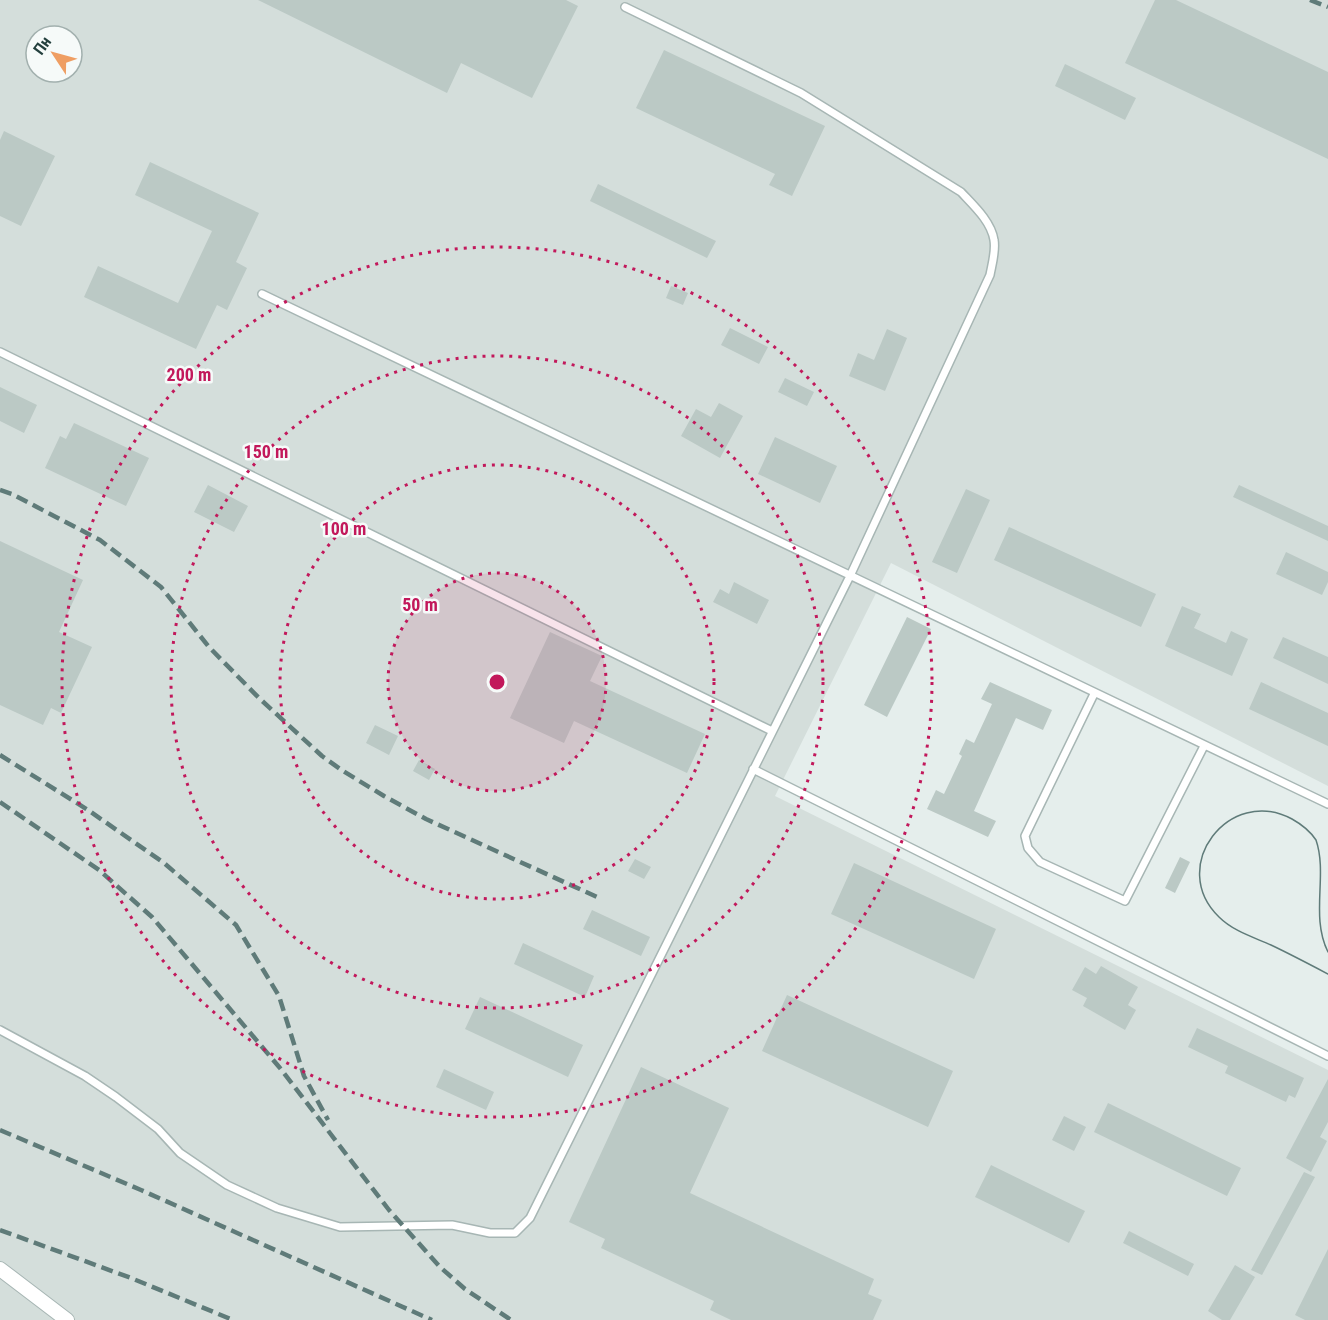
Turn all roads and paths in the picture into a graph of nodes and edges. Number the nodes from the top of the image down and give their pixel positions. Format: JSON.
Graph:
{"nodes":[{"id":1,"x":625,"y":7,"type":"dead end"},
{"id":2,"x":262,"y":294,"type":"dead end"},
{"id":3,"x":0,"y":352,"type":"edge"},
{"id":4,"x":850,"y":576,"type":"junction"},
{"id":5,"x":1094,"y":694,"type":"junction"},
{"id":6,"x":772,"y":731,"type":"junction"},
{"id":7,"x":1204,"y":746,"type":"junction"},
{"id":8,"x":753,"y":769,"type":"junction"},
{"id":9,"x":1328,"y":804,"type":"edge"},
{"id":10,"x":0,"y":1030,"type":"edge"},
{"id":11,"x":1328,"y":1056,"type":"edge"},
{"id":12,"x":0,"y":1269,"type":"edge"},
{"id":13,"x":67,"y":1320,"type":"edge"}],
"edges":[{"from":1,"to":4,"type":"lane"},
{"from":2,"to":4,"type":"lane"},
{"from":3,"to":6,"type":"lane"},
{"from":4,"to":5,"type":"lane"},
{"from":4,"to":6,"type":"lane"},
{"from":5,"to":7,"type":"lane"},
{"from":5,"to":7,"type":"lane"},
{"from":6,"to":8,"type":"lane"},
{"from":7,"to":9,"type":"lane"},
{"from":8,"to":10,"type":"lane"},
{"from":8,"to":11,"type":"lane"},
{"from":12,"to":13,"type":"street"}]}
